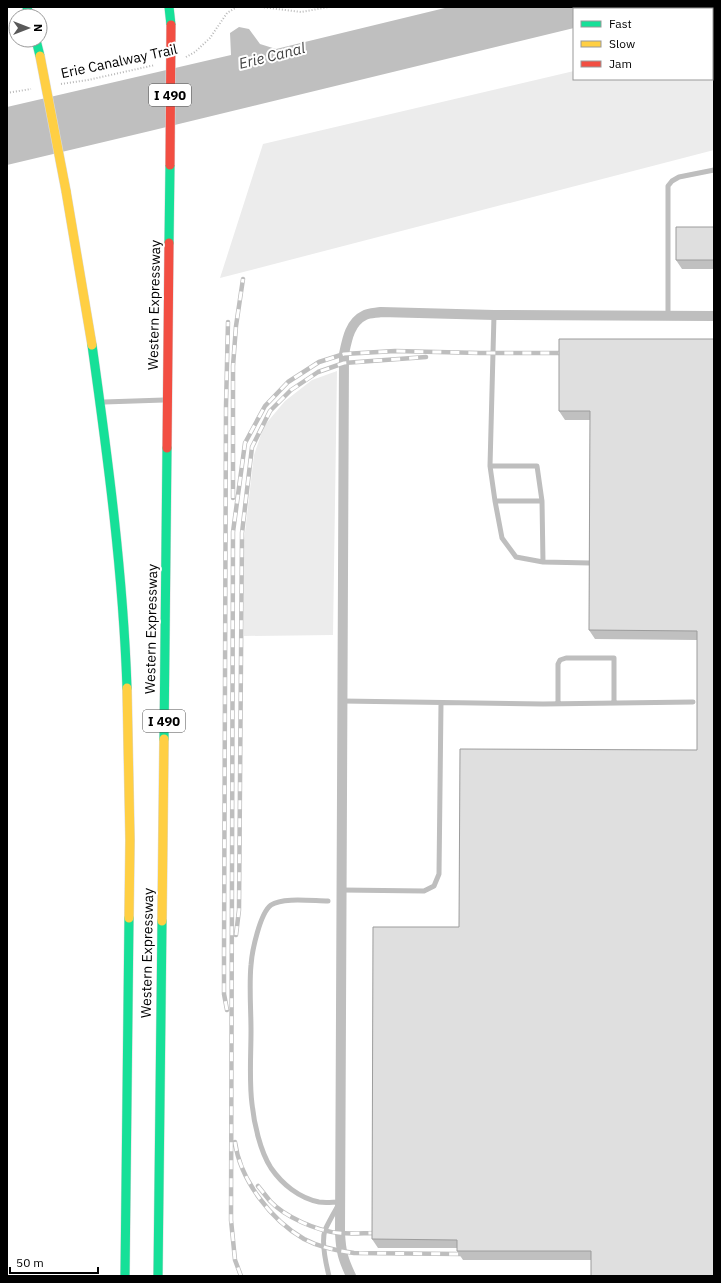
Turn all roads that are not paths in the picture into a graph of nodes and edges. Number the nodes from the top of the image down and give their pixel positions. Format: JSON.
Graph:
{"nodes":[{"id":1,"x":171,"y":7,"type":"edge"},
{"id":2,"x":38,"y":48,"type":"edge"},
{"id":3,"x":714,"y":170,"type":"edge"},
{"id":4,"x":494,"y":315,"type":"junction"},
{"id":5,"x":668,"y":316,"type":"junction"},
{"id":6,"x":714,"y":316,"type":"edge"},
{"id":7,"x":167,"y":400,"type":"junction"},
{"id":8,"x":100,"y":402,"type":"junction"},
{"id":9,"x":490,"y":466,"type":"junction"},
{"id":10,"x":495,"y":501,"type":"junction"},
{"id":11,"x":542,"y":501,"type":"junction"},
{"id":12,"x":543,"y":562,"type":"junction"},
{"id":13,"x":590,"y":563,"type":"edge"},
{"id":14,"x":342,"y":701,"type":"junction"},
{"id":15,"x":693,"y":702,"type":"dead end"},
{"id":16,"x":441,"y":703,"type":"junction"},
{"id":17,"x":614,"y":703,"type":"junction"},
{"id":18,"x":558,"y":704,"type":"junction"},
{"id":19,"x":342,"y":890,"type":"junction"},
{"id":20,"x":328,"y":901,"type":"dead end"},
{"id":21,"x":340,"y":1202,"type":"junction"},
{"id":22,"x":125,"y":1276,"type":"edge"},
{"id":23,"x":158,"y":1276,"type":"edge"},
{"id":24,"x":330,"y":1276,"type":"edge"},
{"id":25,"x":351,"y":1276,"type":"edge"}],
"edges":[{"from":1,"to":7,"type":"highway","name":"Western Expressway","number":"I 490","bridge":true},
{"from":2,"to":8,"type":"highway","name":"Western Expressway","number":"I 490","bridge":true},
{"from":3,"to":5,"type":"lane"},
{"from":4,"to":5,"type":"street"},
{"from":4,"to":9,"type":"lane"},
{"from":4,"to":14,"type":"street"},
{"from":5,"to":6,"type":"street"},
{"from":7,"to":8,"type":"lane"},
{"from":7,"to":23,"type":"highway","name":"Western Expressway","number":"I 490"},
{"from":8,"to":22,"type":"highway","name":"Western Expressway","number":"I 490"},
{"from":9,"to":10,"type":"lane"},
{"from":9,"to":11,"type":"lane"},
{"from":10,"to":11,"type":"lane"},
{"from":10,"to":12,"type":"lane"},
{"from":11,"to":12,"type":"lane"},
{"from":12,"to":13,"type":"lane"},
{"from":14,"to":16,"type":"lane"},
{"from":14,"to":19,"type":"street"},
{"from":15,"to":17,"type":"lane"},
{"from":16,"to":18,"type":"lane"},
{"from":16,"to":19,"type":"lane"},
{"from":17,"to":18,"type":"lane"},
{"from":17,"to":18,"type":"lane"},
{"from":19,"to":21,"type":"street"},
{"from":20,"to":21,"type":"lane"},
{"from":21,"to":24,"type":"lane"},
{"from":21,"to":25,"type":"street"}]}
